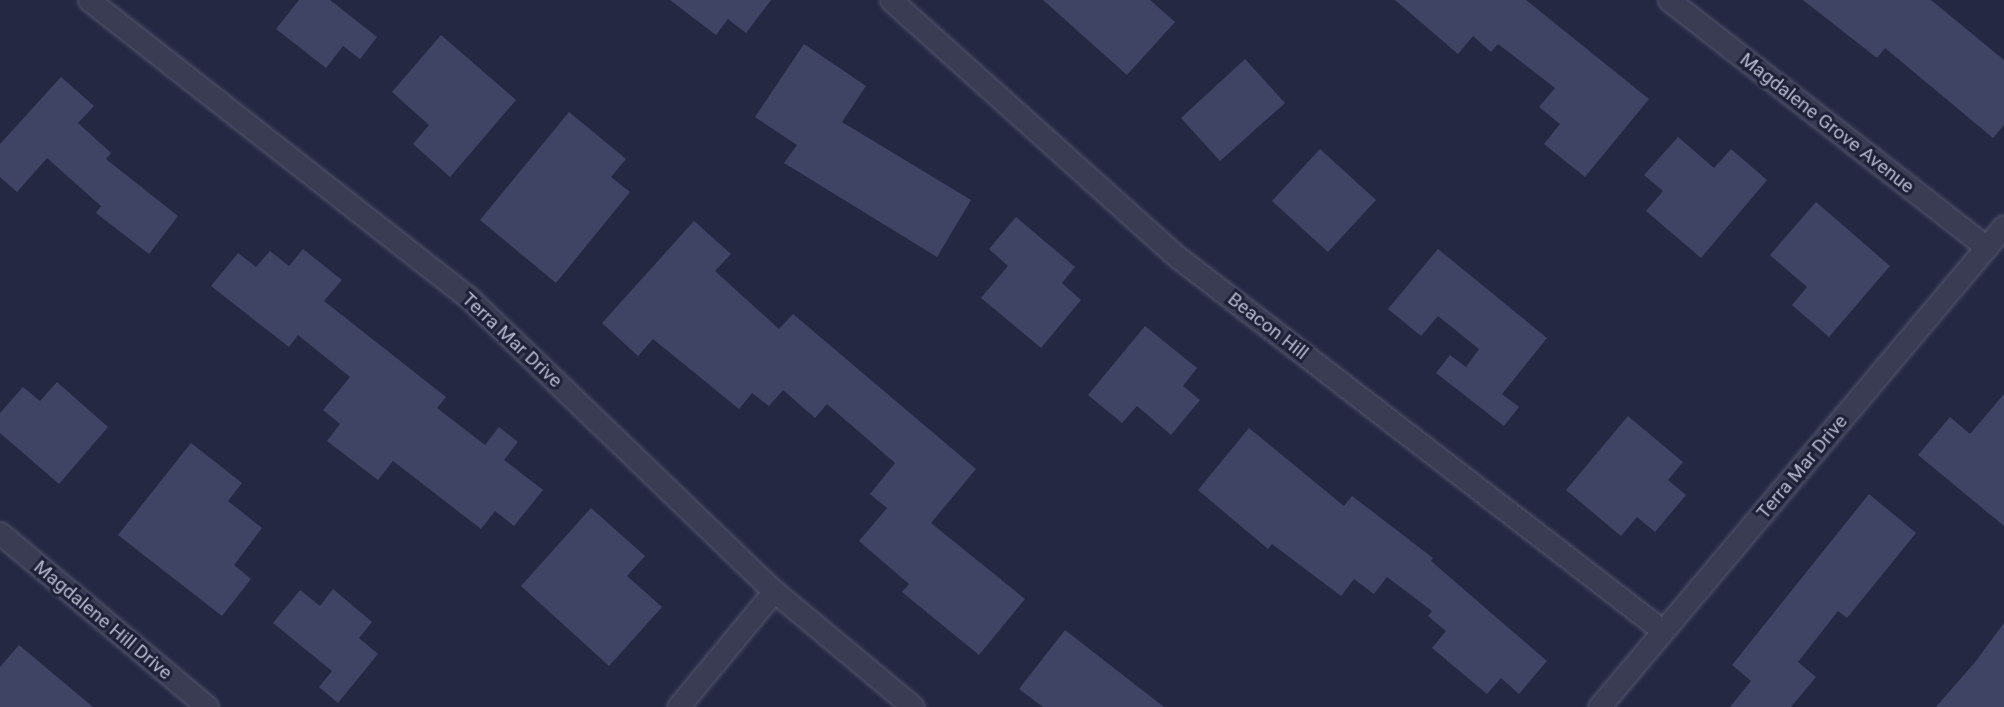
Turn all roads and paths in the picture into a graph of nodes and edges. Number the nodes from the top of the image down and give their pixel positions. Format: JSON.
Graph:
{"nodes":[{"id":1,"x":89,"y":0,"type":"edge"},
{"id":2,"x":891,"y":0,"type":"edge"},
{"id":3,"x":1669,"y":0,"type":"edge"},
{"id":4,"x":2004,"y":226,"type":"edge"},
{"id":5,"x":1986,"y":247,"type":"junction"},
{"id":6,"x":0,"y":533,"type":"edge"},
{"id":7,"x":774,"y":592,"type":"junction"},
{"id":8,"x":1663,"y":632,"type":"junction"},
{"id":9,"x":207,"y":707,"type":"edge"},
{"id":10,"x":678,"y":707,"type":"edge"},
{"id":11,"x":913,"y":707,"type":"edge"},
{"id":12,"x":1600,"y":707,"type":"edge"}],
"edges":[{"from":1,"to":7,"type":"street","name":"Terra Mar Drive"},
{"from":2,"to":8,"type":"street","name":"Beacon Hill"},
{"from":3,"to":5,"type":"street","name":"Magdalene Grove Avenue"},
{"from":4,"to":5,"type":"street","name":"Terra Mar Drive"},
{"from":5,"to":8,"type":"street","name":"Terra Mar Drive"},
{"from":6,"to":9,"type":"street","name":"Magdalene Hill Drive"},
{"from":7,"to":10,"type":"street"},
{"from":7,"to":11,"type":"street","name":"Terra Mar Drive"},
{"from":8,"to":12,"type":"street","name":"Terra Mar Drive"}]}
